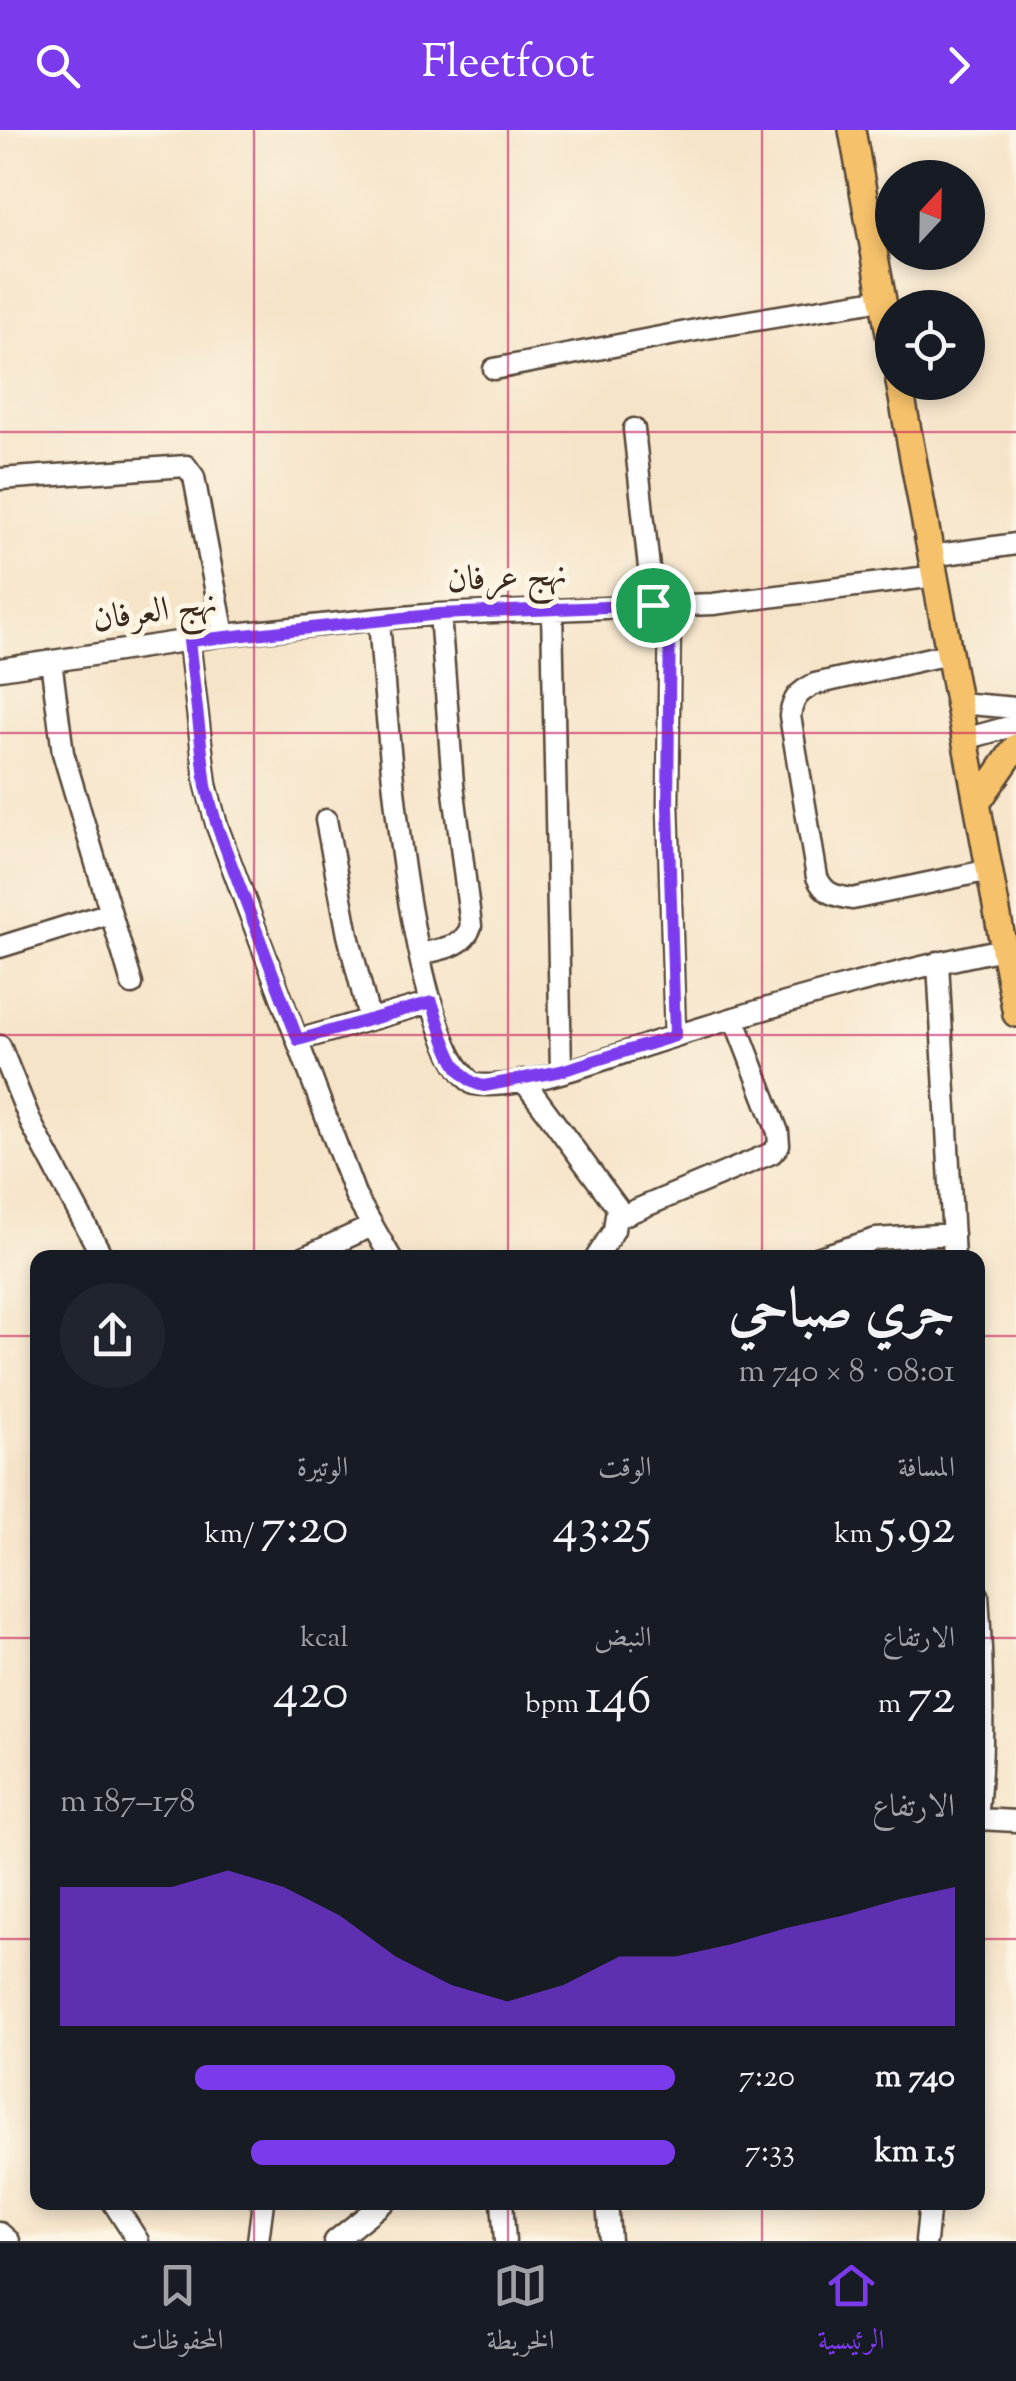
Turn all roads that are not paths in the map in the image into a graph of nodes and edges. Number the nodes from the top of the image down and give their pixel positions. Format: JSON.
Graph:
{"nodes":[{"id":1,"x":852,"y":130,"type":"edge"},
{"id":2,"x":881,"y":290,"type":"edge"},
{"id":3,"x":875,"y":300,"type":"edge"},
{"id":4,"x":494,"y":369,"type":"dead end"},
{"id":5,"x":902,"y":400,"type":"edge"},
{"id":6,"x":634,"y":429,"type":"dead end"},
{"id":7,"x":0,"y":479,"type":"edge"},
{"id":8,"x":1016,"y":544,"type":"edge"},
{"id":9,"x":934,"y":566,"type":"junction"},
{"id":10,"x":661,"y":605,"type":"junction"},
{"id":11,"x":552,"y":609,"type":"junction"},
{"id":12,"x":440,"y":614,"type":"junction"},
{"id":13,"x":380,"y":619,"type":"junction"},
{"id":14,"x":224,"y":635,"type":"junction"},
{"id":15,"x":189,"y":641,"type":"junction"},
{"id":16,"x":948,"y":654,"type":"junction"},
{"id":17,"x":51,"y":661,"type":"junction"},
{"id":18,"x":0,"y":669,"type":"edge"},
{"id":19,"x":958,"y":703,"type":"junction"},
{"id":20,"x":1016,"y":708,"type":"edge"},
{"id":21,"x":1016,"y":726,"type":"edge"},
{"id":22,"x":965,"y":739,"type":"junction"},
{"id":23,"x":1016,"y":746,"type":"edge"},
{"id":24,"x":978,"y":802,"type":"junction"},
{"id":25,"x":326,"y":820,"type":"dead end"},
{"id":26,"x":990,"y":870,"type":"junction"},
{"id":27,"x":110,"y":913,"type":"junction"},
{"id":28,"x":0,"y":947,"type":"edge"},
{"id":29,"x":1004,"y":949,"type":"junction"},
{"id":30,"x":420,"y":954,"type":"junction"},
{"id":31,"x":938,"y":962,"type":"junction"},
{"id":32,"x":132,"y":984,"type":"dead end"},
{"id":33,"x":432,"y":1002,"type":"junction"},
{"id":34,"x":1016,"y":1014,"type":"edge"},
{"id":35,"x":368,"y":1018,"type":"junction"},
{"id":36,"x":734,"y":1018,"type":"junction"},
{"id":37,"x":675,"y":1036,"type":"junction"},
{"id":38,"x":298,"y":1040,"type":"junction"},
{"id":39,"x":0,"y":1046,"type":"edge"},
{"id":40,"x":561,"y":1071,"type":"junction"},
{"id":41,"x":523,"y":1080,"type":"junction"},
{"id":42,"x":617,"y":1218,"type":"junction"},
{"id":43,"x":370,"y":1227,"type":"junction"},
{"id":44,"x":952,"y":1234,"type":"junction"},
{"id":45,"x":99,"y":1250,"type":"edge"},
{"id":46,"x":320,"y":1250,"type":"edge"},
{"id":47,"x":385,"y":1250,"type":"edge"},
{"id":48,"x":601,"y":1250,"type":"edge"},
{"id":49,"x":836,"y":1250,"type":"edge"},
{"id":50,"x":953,"y":1250,"type":"edge"},
{"id":51,"x":985,"y":1819,"type":"edge"},
{"id":52,"x":1016,"y":1821,"type":"edge"},
{"id":53,"x":118,"y":2210,"type":"edge"},
{"id":54,"x":261,"y":2210,"type":"edge"},
{"id":55,"x":374,"y":2210,"type":"edge"},
{"id":56,"x":503,"y":2210,"type":"edge"},
{"id":57,"x":608,"y":2210,"type":"edge"},
{"id":58,"x":929,"y":2210,"type":"edge"},
{"id":59,"x":0,"y":2233,"type":"edge"},
{"id":60,"x":9,"y":2241,"type":"edge"},
{"id":61,"x":138,"y":2241,"type":"edge"},
{"id":62,"x":258,"y":2241,"type":"edge"},
{"id":63,"x":335,"y":2241,"type":"edge"},
{"id":64,"x":505,"y":2241,"type":"edge"},
{"id":65,"x":610,"y":2241,"type":"edge"},
{"id":66,"x":926,"y":2241,"type":"edge"}],
"edges":[{"from":1,"to":2,"type":"main road"},
{"from":3,"to":4,"type":"street"},
{"from":5,"to":9,"type":"main road"},
{"from":6,"to":10,"type":"street"},
{"from":7,"to":14,"type":"street"},
{"from":8,"to":9,"type":"street","name":"نهج عرفان"},
{"from":9,"to":10,"type":"street","name":"نهج عرفان"},
{"from":9,"to":16,"type":"main road"},
{"from":10,"to":11,"type":"street","name":"نهج عرفان"},
{"from":10,"to":37,"type":"street"},
{"from":11,"to":12,"type":"street","name":"نهج عرفان"},
{"from":11,"to":40,"type":"street"},
{"from":12,"to":13,"type":"street","name":"نهج عرفان"},
{"from":12,"to":30,"type":"street"},
{"from":13,"to":14,"type":"street","name":"نهج العرفان"},
{"from":13,"to":30,"type":"street"},
{"from":14,"to":15,"type":"street","name":"نهج العرفان"},
{"from":15,"to":17,"type":"street","name":"نهج العرفان"},
{"from":15,"to":38,"type":"street"},
{"from":16,"to":19,"type":"main road"},
{"from":16,"to":26,"type":"street"},
{"from":17,"to":18,"type":"street","name":"نهج العرفان"},
{"from":17,"to":27,"type":"street"},
{"from":19,"to":20,"type":"street"},
{"from":19,"to":22,"type":"main road"},
{"from":21,"to":22,"type":"street"},
{"from":22,"to":24,"type":"main road"},
{"from":23,"to":24,"type":"main road"},
{"from":24,"to":26,"type":"main road"},
{"from":25,"to":35,"type":"street"},
{"from":26,"to":29,"type":"main road"},
{"from":27,"to":28,"type":"street"},
{"from":27,"to":32,"type":"street"},
{"from":29,"to":31,"type":"street"},
{"from":29,"to":34,"type":"main road"},
{"from":30,"to":33,"type":"street"},
{"from":31,"to":36,"type":"street"},
{"from":31,"to":44,"type":"street"},
{"from":33,"to":35,"type":"street"},
{"from":33,"to":41,"type":"street"},
{"from":35,"to":38,"type":"street"},
{"from":36,"to":37,"type":"street"},
{"from":36,"to":42,"type":"street"},
{"from":37,"to":40,"type":"street"},
{"from":38,"to":43,"type":"street"},
{"from":39,"to":45,"type":"street"},
{"from":40,"to":41,"type":"street"},
{"from":41,"to":42,"type":"street"},
{"from":42,"to":48,"type":"street"},
{"from":43,"to":46,"type":"street"},
{"from":43,"to":47,"type":"street"},
{"from":44,"to":49,"type":"street"},
{"from":44,"to":50,"type":"street"},
{"from":51,"to":52,"type":"street"},
{"from":53,"to":61,"type":"street"},
{"from":54,"to":62,"type":"street"},
{"from":55,"to":63,"type":"street"},
{"from":56,"to":64,"type":"street"},
{"from":57,"to":65,"type":"street"},
{"from":58,"to":66,"type":"street"},
{"from":59,"to":60,"type":"street"}]}
